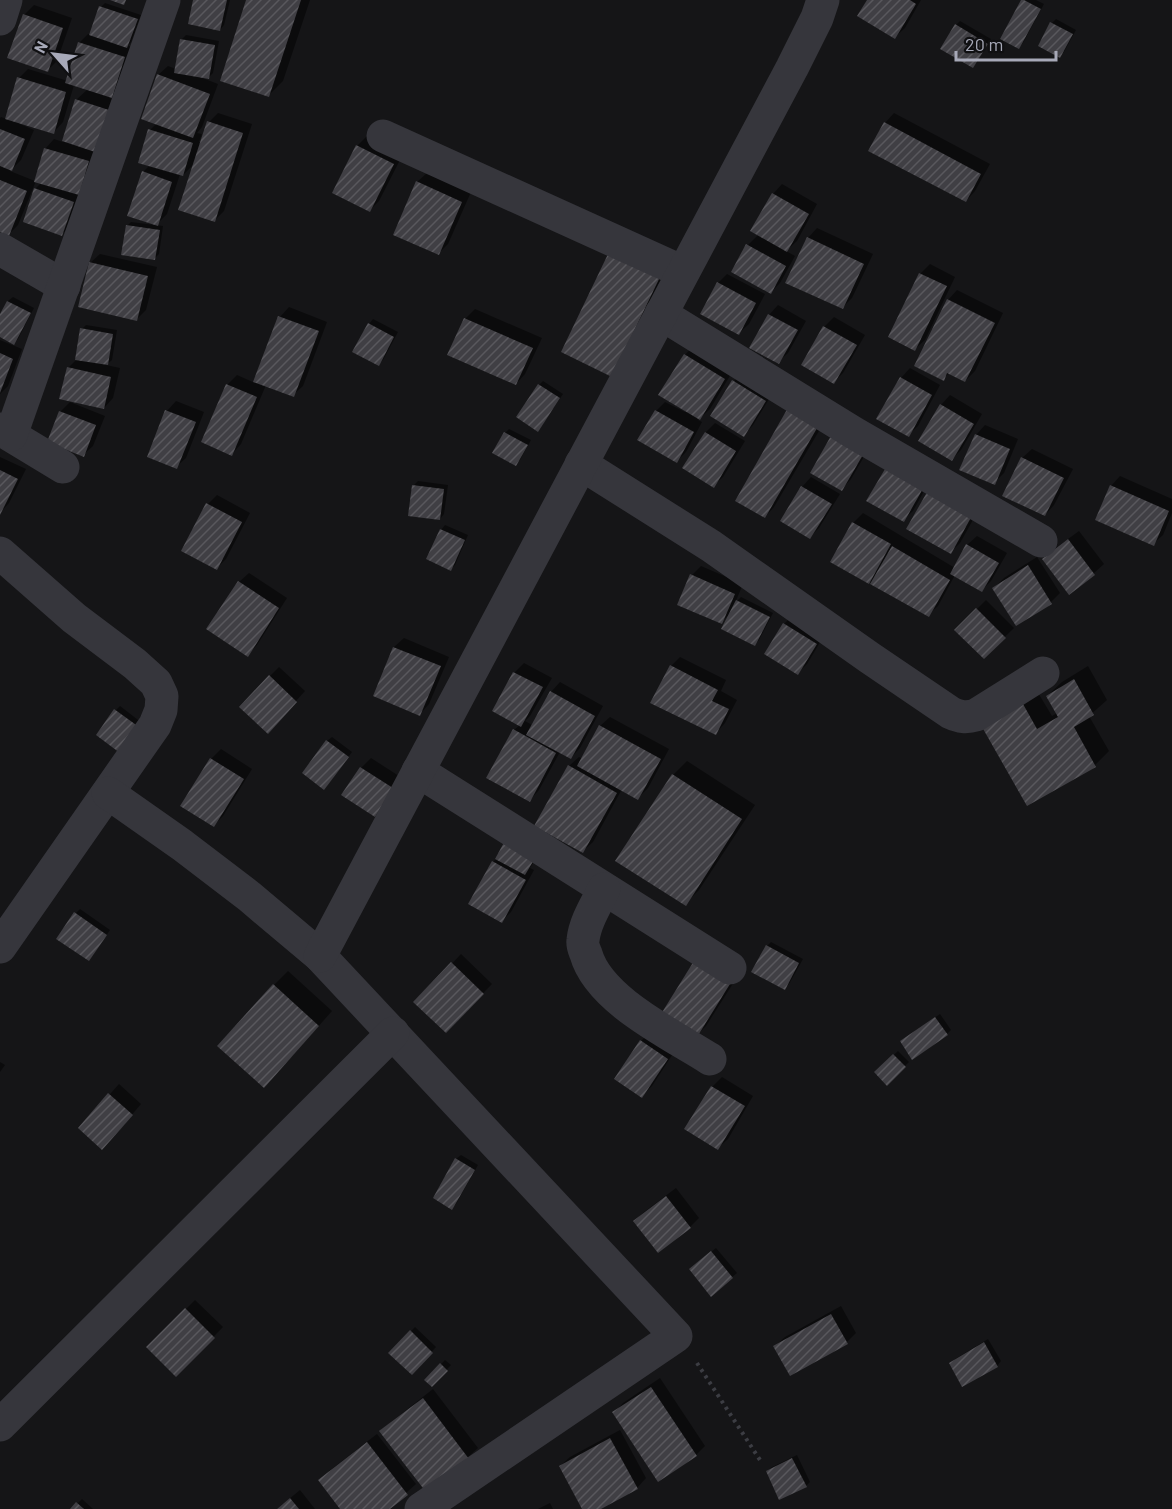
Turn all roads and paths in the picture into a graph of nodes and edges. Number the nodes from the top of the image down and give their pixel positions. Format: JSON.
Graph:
{"nodes":[{"id":1,"x":6,"y":0,"type":"edge"},
{"id":2,"x":164,"y":0,"type":"edge"},
{"id":3,"x":823,"y":0,"type":"edge"},
{"id":4,"x":0,"y":19,"type":"edge"},
{"id":5,"x":383,"y":136,"type":"dead end"},
{"id":6,"x":0,"y":249,"type":"edge"},
{"id":7,"x":683,"y":272,"type":"junction"},
{"id":8,"x":64,"y":286,"type":"junction"},
{"id":9,"x":661,"y":314,"type":"junction"},
{"id":10,"x":6,"y":432,"type":"edge"},
{"id":11,"x":581,"y":464,"type":"junction"},
{"id":12,"x":63,"y":467,"type":"dead end"},
{"id":13,"x":1041,"y":541,"type":"dead end"},
{"id":14,"x":0,"y":553,"type":"edge"},
{"id":15,"x":1043,"y":673,"type":"dead end"},
{"id":16,"x":418,"y":771,"type":"junction"},
{"id":17,"x":108,"y":793,"type":"junction"},
{"id":18,"x":604,"y":889,"type":"junction"},
{"id":19,"x":4,"y":933,"type":"edge"},
{"id":20,"x":320,"y":956,"type":"junction"},
{"id":21,"x":730,"y":968,"type":"dead end"},
{"id":22,"x":393,"y":1033,"type":"junction"},
{"id":23,"x":710,"y":1059,"type":"dead end"},
{"id":24,"x":676,"y":1336,"type":"junction"},
{"id":25,"x":0,"y":1425,"type":"edge"},
{"id":26,"x":760,"y":1460,"type":"dead end"},
{"id":27,"x":421,"y":1509,"type":"edge"}],
"edges":[{"from":1,"to":4,"type":"street"},
{"from":2,"to":8,"type":"street"},
{"from":3,"to":7,"type":"street"},
{"from":5,"to":7,"type":"street"},
{"from":6,"to":8,"type":"street"},
{"from":7,"to":9,"type":"street"},
{"from":8,"to":10,"type":"street"},
{"from":9,"to":11,"type":"street"},
{"from":9,"to":13,"type":"street"},
{"from":10,"to":12,"type":"street"},
{"from":11,"to":15,"type":"street"},
{"from":11,"to":16,"type":"street"},
{"from":14,"to":17,"type":"street"},
{"from":16,"to":18,"type":"street"},
{"from":16,"to":20,"type":"street"},
{"from":17,"to":19,"type":"street"},
{"from":17,"to":20,"type":"street"},
{"from":18,"to":21,"type":"street"},
{"from":18,"to":23,"type":"street"},
{"from":20,"to":22,"type":"street"},
{"from":22,"to":24,"type":"street"},
{"from":22,"to":25,"type":"street"},
{"from":24,"to":26,"type":"path"},
{"from":24,"to":27,"type":"street"}]}
